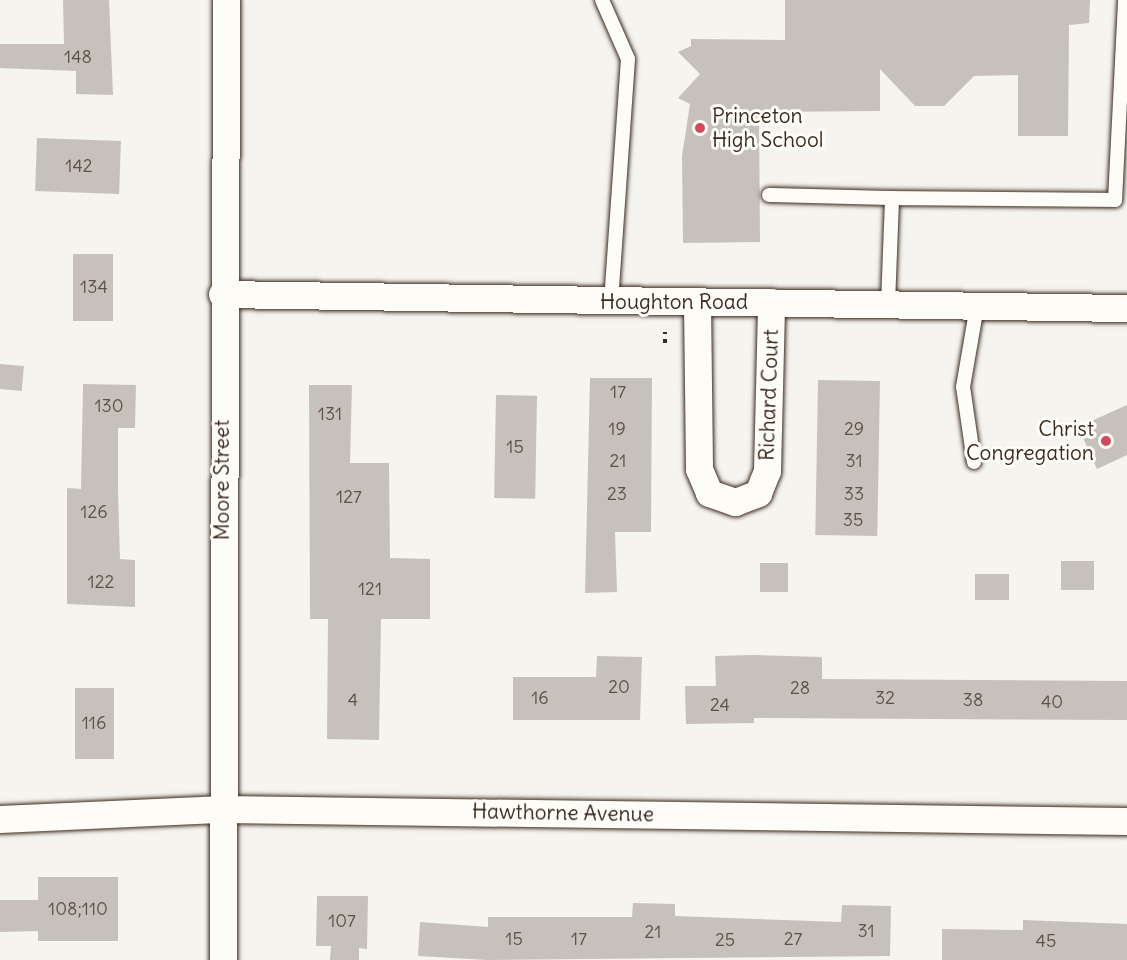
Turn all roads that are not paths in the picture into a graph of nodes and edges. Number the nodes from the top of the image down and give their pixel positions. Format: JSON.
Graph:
{"nodes":[{"id":1,"x":226,"y":0,"type":"edge"},
{"id":2,"x":602,"y":0,"type":"edge"},
{"id":3,"x":1125,"y":0,"type":"edge"},
{"id":4,"x":1122,"y":153,"type":"edge"},
{"id":5,"x":769,"y":195,"type":"dead end"},
{"id":6,"x":892,"y":198,"type":"junction"},
{"id":7,"x":222,"y":294,"type":"junction"},
{"id":8,"x":611,"y":302,"type":"junction"},
{"id":9,"x":697,"y":302,"type":"junction"},
{"id":10,"x":771,"y":302,"type":"junction"},
{"id":11,"x":888,"y":304,"type":"junction"},
{"id":12,"x":977,"y":306,"type":"junction"},
{"id":13,"x":1127,"y":308,"type":"edge"},
{"id":14,"x":974,"y":462,"type":"dead end"},
{"id":15,"x":223,"y":809,"type":"junction"},
{"id":16,"x":0,"y":819,"type":"edge"},
{"id":17,"x":1127,"y":821,"type":"edge"},
{"id":18,"x":223,"y":960,"type":"edge"}],
"edges":[{"from":1,"to":7,"type":"street","name":"Moore Street"},
{"from":2,"to":8,"type":"lane"},
{"from":3,"to":4,"type":"lane"},
{"from":4,"to":6,"type":"lane"},
{"from":5,"to":6,"type":"lane"},
{"from":6,"to":11,"type":"lane"},
{"from":7,"to":8,"type":"street","name":"Houghton Road"},
{"from":7,"to":15,"type":"street","name":"Moore Street"},
{"from":8,"to":9,"type":"street","name":"Houghton Road"},
{"from":9,"to":10,"type":"street","name":"Houghton Road"},
{"from":9,"to":10,"type":"street","name":"Richard Court"},
{"from":10,"to":11,"type":"street","name":"Houghton Road"},
{"from":11,"to":12,"type":"street","name":"Houghton Road"},
{"from":12,"to":13,"type":"street","name":"Houghton Road"},
{"from":12,"to":14,"type":"lane"},
{"from":15,"to":16,"type":"street","name":"Hawthorne Avenue"},
{"from":15,"to":17,"type":"street","name":"Hawthorne Avenue"},
{"from":15,"to":18,"type":"street","name":"Moore Street"}]}
